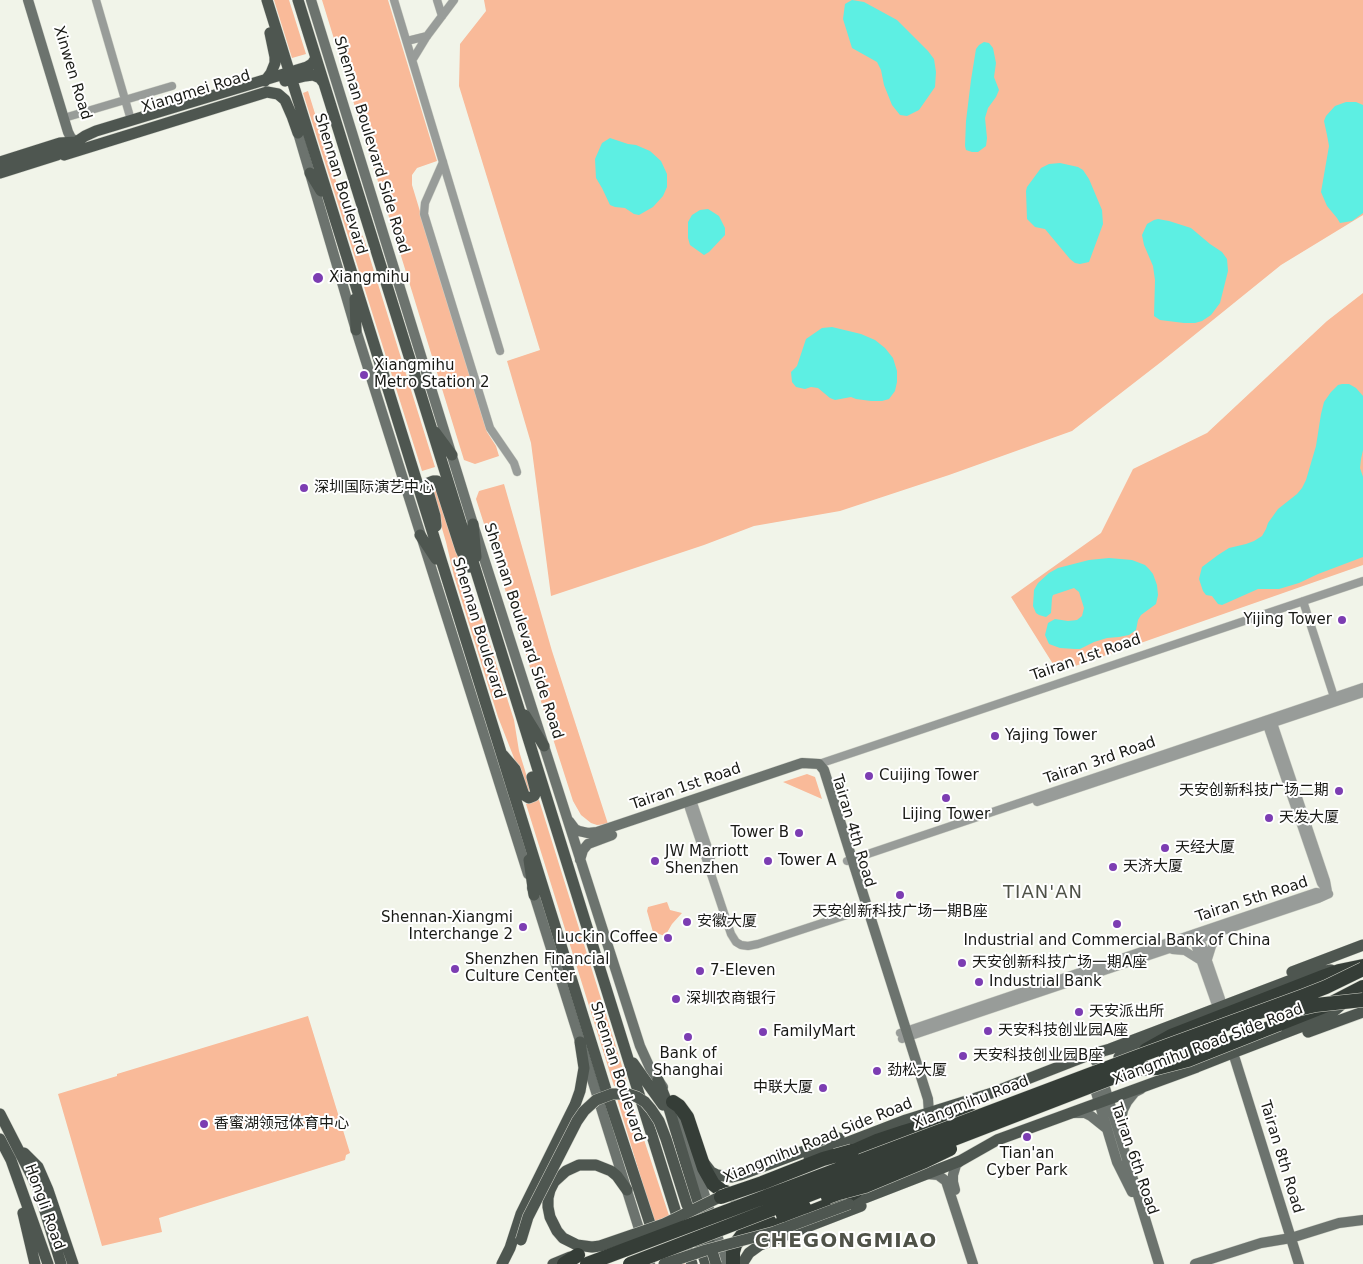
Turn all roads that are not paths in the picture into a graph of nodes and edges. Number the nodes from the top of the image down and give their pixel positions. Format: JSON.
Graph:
{"nodes":[{"id":1,"x":28,"y":0,"type":"edge"},
{"id":2,"x":34,"y":0,"type":"edge"},
{"id":3,"x":96,"y":0,"type":"edge"},
{"id":4,"x":261,"y":0,"type":"edge"},
{"id":5,"x":267,"y":0,"type":"edge"},
{"id":6,"x":298,"y":0,"type":"edge"},
{"id":7,"x":311,"y":0,"type":"edge"},
{"id":8,"x":394,"y":0,"type":"edge"},
{"id":9,"x":437,"y":0,"type":"edge"},
{"id":10,"x":454,"y":0,"type":"edge"},
{"id":11,"x":442,"y":16,"type":"junction"},
{"id":12,"x":427,"y":36,"type":"junction"},
{"id":13,"x":407,"y":41,"type":"junction"},
{"id":14,"x":316,"y":58,"type":"junction"},
{"id":15,"x":413,"y":59,"type":"junction"},
{"id":16,"x":290,"y":76,"type":"junction"},
{"id":17,"x":323,"y":82,"type":"junction"},
{"id":18,"x":264,"y":83,"type":"junction"},
{"id":19,"x":172,"y":86,"type":"dead end"},
{"id":20,"x":296,"y":95,"type":"junction"},
{"id":21,"x":125,"y":100,"type":"junction"},
{"id":22,"x":66,"y":118,"type":"junction"},
{"id":23,"x":131,"y":120,"type":"junction"},
{"id":24,"x":298,"y":133,"type":"junction"},
{"id":25,"x":65,"y":138,"type":"junction"},
{"id":26,"x":77,"y":142,"type":"junction"},
{"id":27,"x":57,"y":155,"type":"junction"},
{"id":28,"x":0,"y":162,"type":"edge"},
{"id":29,"x":443,"y":162,"type":"junction"},
{"id":30,"x":0,"y":172,"type":"edge"},
{"id":31,"x":310,"y":173,"type":"junction"},
{"id":32,"x":330,"y":205,"type":"junction"},
{"id":33,"x":355,"y":285,"type":"junction"},
{"id":34,"x":356,"y":330,"type":"junction"},
{"id":35,"x":500,"y":350,"type":"dead end"},
{"id":36,"x":430,"y":425,"type":"junction"},
{"id":37,"x":452,"y":455,"type":"junction"},
{"id":38,"x":517,"y":472,"type":"dead end"},
{"id":39,"x":473,"y":524,"type":"junction"},
{"id":40,"x":420,"y":535,"type":"junction"},
{"id":41,"x":438,"y":552,"type":"junction"},
{"id":42,"x":444,"y":570,"type":"junction"},
{"id":43,"x":478,"y":579,"type":"junction"},
{"id":44,"x":1363,"y":581,"type":"edge"},
{"id":45,"x":1303,"y":601,"type":"junction"},
{"id":46,"x":1363,"y":687,"type":"edge"},
{"id":47,"x":1363,"y":693,"type":"edge"},
{"id":48,"x":1335,"y":699,"type":"junction"},
{"id":49,"x":516,"y":700,"type":"junction"},
{"id":50,"x":1269,"y":722,"type":"junction"},
{"id":51,"x":525,"y":730,"type":"junction"},
{"id":52,"x":544,"y":746,"type":"junction"},
{"id":53,"x":499,"y":747,"type":"junction"},
{"id":54,"x":819,"y":764,"type":"junction"},
{"id":55,"x":691,"y":804,"type":"junction"},
{"id":56,"x":567,"y":819,"type":"junction"},
{"id":57,"x":523,"y":824,"type":"junction"},
{"id":58,"x":580,"y":860,"type":"junction"},
{"id":59,"x":850,"y":862,"type":"junction"},
{"id":60,"x":1329,"y":894,"type":"junction"},
{"id":61,"x":534,"y":895,"type":"junction"},
{"id":62,"x":864,"y":907,"type":"junction"},
{"id":63,"x":1224,"y":931,"type":"junction"},
{"id":64,"x":1196,"y":936,"type":"junction"},
{"id":65,"x":1363,"y":945,"type":"edge"},
{"id":66,"x":1166,"y":950,"type":"junction"},
{"id":67,"x":1205,"y":961,"type":"junction"},
{"id":68,"x":1360,"y":968,"type":"edge"},
{"id":69,"x":1363,"y":987,"type":"edge"},
{"id":70,"x":1363,"y":1000,"type":"edge"},
{"id":71,"x":1218,"y":1001,"type":"junction"},
{"id":72,"x":1363,"y":1012,"type":"edge"},
{"id":73,"x":1180,"y":1022,"type":"junction"},
{"id":74,"x":904,"y":1035,"type":"junction"},
{"id":75,"x":580,"y":1042,"type":"junction"},
{"id":76,"x":624,"y":1045,"type":"junction"},
{"id":77,"x":1084,"y":1058,"type":"junction"},
{"id":78,"x":1235,"y":1059,"type":"junction"},
{"id":79,"x":1098,"y":1064,"type":"junction"},
{"id":80,"x":1133,"y":1064,"type":"junction"},
{"id":81,"x":1197,"y":1067,"type":"junction"},
{"id":82,"x":658,"y":1080,"type":"junction"},
{"id":83,"x":1146,"y":1085,"type":"junction"},
{"id":84,"x":1104,"y":1101,"type":"junction"},
{"id":85,"x":673,"y":1102,"type":"junction"},
{"id":86,"x":0,"y":1114,"type":"edge"},
{"id":87,"x":925,"y":1114,"type":"junction"},
{"id":88,"x":1070,"y":1114,"type":"junction"},
{"id":89,"x":990,"y":1119,"type":"junction"},
{"id":90,"x":674,"y":1129,"type":"junction"},
{"id":91,"x":875,"y":1131,"type":"junction"},
{"id":92,"x":1108,"y":1131,"type":"junction"},
{"id":93,"x":0,"y":1139,"type":"edge"},
{"id":94,"x":997,"y":1140,"type":"junction"},
{"id":95,"x":1122,"y":1140,"type":"junction"},
{"id":96,"x":16,"y":1144,"type":"junction"},
{"id":97,"x":852,"y":1151,"type":"junction"},
{"id":98,"x":11,"y":1160,"type":"junction"},
{"id":99,"x":701,"y":1160,"type":"junction"},
{"id":100,"x":960,"y":1161,"type":"junction"},
{"id":101,"x":926,"y":1174,"type":"junction"},
{"id":102,"x":865,"y":1186,"type":"junction"},
{"id":103,"x":894,"y":1187,"type":"junction"},
{"id":104,"x":627,"y":1190,"type":"junction"},
{"id":105,"x":720,"y":1196,"type":"junction"},
{"id":106,"x":1363,"y":1220,"type":"edge"},
{"id":107,"x":1291,"y":1238,"type":"junction"},
{"id":108,"x":517,"y":1239,"type":"junction"},
{"id":109,"x":737,"y":1242,"type":"junction"},
{"id":110,"x":600,"y":1246,"type":"junction"},
{"id":111,"x":583,"y":1259,"type":"edge"},
{"id":112,"x":714,"y":1259,"type":"edge"},
{"id":113,"x":36,"y":1264,"type":"edge"},
{"id":114,"x":48,"y":1264,"type":"edge"},
{"id":115,"x":61,"y":1264,"type":"edge"},
{"id":116,"x":74,"y":1264,"type":"edge"},
{"id":117,"x":502,"y":1264,"type":"edge"},
{"id":118,"x":509,"y":1264,"type":"edge"},
{"id":119,"x":553,"y":1264,"type":"edge"},
{"id":120,"x":564,"y":1264,"type":"edge"},
{"id":121,"x":630,"y":1264,"type":"edge"},
{"id":122,"x":650,"y":1264,"type":"edge"},
{"id":123,"x":663,"y":1264,"type":"edge"},
{"id":124,"x":692,"y":1264,"type":"edge"},
{"id":125,"x":706,"y":1264,"type":"edge"},
{"id":126,"x":726,"y":1264,"type":"edge"},
{"id":127,"x":733,"y":1264,"type":"edge"},
{"id":128,"x":742,"y":1264,"type":"edge"},
{"id":129,"x":972,"y":1264,"type":"edge"},
{"id":130,"x":979,"y":1264,"type":"edge"},
{"id":131,"x":1154,"y":1264,"type":"edge"},
{"id":132,"x":1159,"y":1264,"type":"edge"},
{"id":133,"x":1195,"y":1264,"type":"edge"},
{"id":134,"x":1299,"y":1264,"type":"edge"}],
"edges":[{"from":1,"to":22,"type":"main road","name":"Xinwen Road"},
{"from":2,"to":22,"type":"main road","name":"Xinwen Road"},
{"from":3,"to":21,"type":"street"},
{"from":4,"to":18,"type":"main road"},
{"from":5,"to":16,"type":"main road","name":"Shennan Boulevard"},
{"from":6,"to":14,"type":"main road","name":"Shennan Boulevard"},
{"from":7,"to":37,"type":"main road","name":"Shennan Boulevard Side Road"},
{"from":8,"to":13,"type":"street"},
{"from":9,"to":11,"type":"street"},
{"from":10,"to":11,"type":"street"},
{"from":11,"to":12,"type":"street"},
{"from":12,"to":13,"type":"street"},
{"from":12,"to":15,"type":"street"},
{"from":13,"to":15,"type":"street"},
{"from":14,"to":16,"type":"main road","name":"Xiangmei Road"},
{"from":14,"to":17,"type":"main road","name":"Shennan Boulevard"},
{"from":15,"to":29,"type":"street"},
{"from":16,"to":17,"type":"main road","name":"Xiangmei Road"},
{"from":16,"to":18,"type":"main road","name":"Xiangmei Road"},
{"from":16,"to":20,"type":"main road","name":"Shennan Boulevard"},
{"from":17,"to":36,"type":"main road","name":"Shennan Boulevard"},
{"from":18,"to":23,"type":"main road","name":"Xiangmei Road"},
{"from":18,"to":26,"type":"main road","name":"Xiangmei Road"},
{"from":19,"to":21,"type":"street"},
{"from":20,"to":24,"type":"main road"},
{"from":20,"to":32,"type":"main road","name":"Shennan Boulevard"},
{"from":21,"to":22,"type":"street"},
{"from":21,"to":23,"type":"street"},
{"from":22,"to":25,"type":"main road","name":"Xinwen Road"},
{"from":22,"to":26,"type":"main road","name":"Xinwen Road"},
{"from":23,"to":26,"type":"main road","name":"Xiangmei Road"},
{"from":24,"to":27,"type":"main road"},
{"from":24,"to":31,"type":"main road"},
{"from":25,"to":26,"type":"main road","name":"Xiangmei Road"},
{"from":25,"to":28,"type":"main road","name":"Xiangmei Road"},
{"from":26,"to":27,"type":"main road","name":"Xiangmei Road"},
{"from":27,"to":30,"type":"main road","name":"Xiangmei Road"},
{"from":29,"to":35,"type":"street"},
{"from":29,"to":38,"type":"street"},
{"from":31,"to":32,"type":"main road"},
{"from":31,"to":34,"type":"main road"},
{"from":32,"to":33,"type":"main road","name":"Shennan Boulevard"},
{"from":33,"to":34,"type":"main road"},
{"from":33,"to":41,"type":"main road","name":"Shennan Boulevard"},
{"from":34,"to":40,"type":"main road"},
{"from":36,"to":37,"type":"main road"},
{"from":36,"to":43,"type":"main road","name":"Shennan Boulevard"},
{"from":37,"to":39,"type":"main road","name":"Shennan Boulevard Side Road"},
{"from":39,"to":43,"type":"main road"},
{"from":39,"to":52,"type":"main road","name":"Shennan Boulevard Side Road"},
{"from":40,"to":42,"type":"main road"},
{"from":40,"to":61,"type":"main road"},
{"from":41,"to":42,"type":"main road","name":"Shennan Boulevard"},
{"from":41,"to":43,"type":"main road"},
{"from":42,"to":53,"type":"main road","name":"Shennan Boulevard"},
{"from":43,"to":49,"type":"main road","name":"Shennan Boulevard"},
{"from":44,"to":45,"type":"street","name":"Tairan 1st Road"},
{"from":45,"to":48,"type":"street"},
{"from":45,"to":54,"type":"street","name":"Tairan 1st Road"},
{"from":46,"to":48,"type":"street","name":"Tairan 3rd Road"},
{"from":47,"to":48,"type":"street","name":"Tairan 3rd Road"},
{"from":48,"to":50,"type":"street","name":"Tairan 3rd Road"},
{"from":49,"to":51,"type":"main road","name":"Shennan Boulevard"},
{"from":49,"to":52,"type":"main road"},
{"from":50,"to":59,"type":"street","name":"Tairan 3rd Road"},
{"from":50,"to":60,"type":"street"},
{"from":51,"to":53,"type":"main road"},
{"from":51,"to":76,"type":"main road","name":"Shennan Boulevard"},
{"from":52,"to":56,"type":"main road","name":"Shennan Boulevard Side Road"},
{"from":53,"to":57,"type":"main road","name":"Shennan Boulevard"},
{"from":54,"to":55,"type":"main road","name":"Tairan 1st Road"},
{"from":54,"to":59,"type":"main road","name":"Tairan 4th Road"},
{"from":55,"to":56,"type":"main road","name":"Tairan 1st Road"},
{"from":55,"to":58,"type":"main road","name":"Tairan 1st Road"},
{"from":55,"to":62,"type":"street"},
{"from":56,"to":58,"type":"main road","name":"Shennan Boulevard Side Road"},
{"from":57,"to":61,"type":"main road"},
{"from":57,"to":123,"type":"main road","name":"Shennan Boulevard"},
{"from":58,"to":82,"type":"main road","name":"Shennan Boulevard Side Road"},
{"from":59,"to":62,"type":"main road","name":"Tairan 4th Road"},
{"from":60,"to":63,"type":"street","name":"Tairan 5th Road"},
{"from":60,"to":64,"type":"street","name":"Tairan 5th Road"},
{"from":61,"to":75,"type":"main road"},
{"from":62,"to":74,"type":"main road","name":"Tairan 4th Road"},
{"from":63,"to":64,"type":"street","name":"Tairan 5th Road"},
{"from":63,"to":67,"type":"street"},
{"from":64,"to":66,"type":"street","name":"Tairan 5th Road"},
{"from":64,"to":67,"type":"street"},
{"from":64,"to":74,"type":"street","name":"Tairan 5th Road"},
{"from":65,"to":71,"type":"main road"},
{"from":66,"to":67,"type":"street"},
{"from":66,"to":74,"type":"street","name":"Tairan 5th Road"},
{"from":67,"to":71,"type":"street"},
{"from":68,"to":73,"type":"main road","name":"Xiangmihu Road Side Road"},
{"from":68,"to":80,"type":"highway","bridge":true},
{"from":68,"to":80,"type":"highway","name":"Xiangmihu Road","bridge":true},
{"from":69,"to":80,"type":"highway","name":"Xiangmihu Road","bridge":true},
{"from":69,"to":81,"type":"main road","name":"Xiangmihu Road Side Road"},
{"from":70,"to":80,"type":"highway","bridge":true},
{"from":71,"to":77,"type":"main road"},
{"from":72,"to":78,"type":"main road"},
{"from":73,"to":77,"type":"main road","name":"Xiangmihu Road Side Road"},
{"from":73,"to":79,"type":"main road"},
{"from":74,"to":87,"type":"main road","name":"Tairan 4th Road"},
{"from":75,"to":104,"type":"main road"},
{"from":75,"to":108,"type":"main road"},
{"from":76,"to":90,"type":"main road"},
{"from":76,"to":124,"type":"main road","name":"Shennan Boulevard"},
{"from":77,"to":79,"type":"main road"},
{"from":77,"to":87,"type":"main road","name":"Xiangmihu Road Side Road"},
{"from":77,"to":94,"type":"main road"},
{"from":78,"to":81,"type":"main road"},
{"from":78,"to":107,"type":"main road","name":"Tairan 8th Road"},
{"from":79,"to":84,"type":"main road","name":"Tairan 6th Road"},
{"from":80,"to":89,"type":"highway","name":"Xiangmihu Road","bridge":true},
{"from":81,"to":83,"type":"main road","name":"Xiangmihu Road Side Road"},
{"from":82,"to":85,"type":"main road","name":"Shennan Boulevard Side Road"},
{"from":82,"to":90,"type":"main road"},
{"from":83,"to":84,"type":"main road","name":"Xiangmihu Road Side Road"},
{"from":83,"to":95,"type":"main road","name":"Tairan 6th Road"},
{"from":84,"to":88,"type":"main road","name":"Xiangmihu Road Side Road"},
{"from":84,"to":92,"type":"main road","name":"Tairan 6th Road"},
{"from":84,"to":95,"type":"main road","name":"Tairan 6th Road"},
{"from":85,"to":99,"type":"highway"},
{"from":85,"to":126,"type":"main road","name":"Shennan Boulevard Side Road"},
{"from":86,"to":96,"type":"main road","name":"Hongli Road"},
{"from":87,"to":91,"type":"main road","name":"Xiangmihu Road Side Road"},
{"from":88,"to":92,"type":"main road"},
{"from":88,"to":94,"type":"main road","name":"Xiangmihu Road Side Road"},
{"from":89,"to":97,"type":"highway","bridge":true},
{"from":89,"to":102,"type":"highway","bridge":true},
{"from":89,"to":111,"type":"highway","name":"Xiangmihu Road","bridge":true},
{"from":89,"to":121,"type":"highway","name":"Xiangmihu Road","bridge":true},
{"from":90,"to":112,"type":"main road"},
{"from":91,"to":99,"type":"main road"},
{"from":91,"to":105,"type":"main road","name":"Xiangmihu Road Side Road","bridge":true},
{"from":92,"to":131,"type":"main road","name":"Tairan 6th Road"},
{"from":93,"to":98,"type":"main road","name":"Hongli Road"},
{"from":94,"to":100,"type":"main road","name":"Xiangmihu Road Side Road"},
{"from":95,"to":132,"type":"main road","name":"Tairan 6th Road"},
{"from":96,"to":115,"type":"main road","name":"Hongli Road"},
{"from":96,"to":116,"type":"main road","name":"Hongli Road"},
{"from":97,"to":99,"type":"highway","bridge":true},
{"from":97,"to":105,"type":"highway","bridge":true},
{"from":98,"to":113,"type":"main road","name":"Hongli Road"},
{"from":98,"to":114,"type":"main road","name":"Hongli Road"},
{"from":100,"to":101,"type":"main road","name":"Xiangmihu Road Side Road"},
{"from":100,"to":130,"type":"main road"},
{"from":101,"to":103,"type":"main road","name":"Xiangmihu Road Side Road"},
{"from":101,"to":129,"type":"main road"},
{"from":102,"to":109,"type":"highway","bridge":true},
{"from":102,"to":127,"type":"highway","bridge":true},
{"from":103,"to":109,"type":"main road","name":"Xiangmihu Road Side Road","bridge":true},
{"from":103,"to":128,"type":"main road"},
{"from":104,"to":110,"type":"main road"},
{"from":104,"to":122,"type":"main road"},
{"from":105,"to":110,"type":"main road","name":"Xiangmihu Road Side Road","bridge":true},
{"from":106,"to":107,"type":"main road"},
{"from":107,"to":133,"type":"main road"},
{"from":107,"to":134,"type":"main road","name":"Tairan 8th Road"},
{"from":108,"to":117,"type":"main road"},
{"from":108,"to":118,"type":"main road"},
{"from":108,"to":125,"type":"main road","bridge":true},
{"from":109,"to":123,"type":"main road","name":"Xiangmihu Road Side Road","bridge":true},
{"from":110,"to":111,"type":"main road","name":"Xiangmihu Road Side Road"},
{"from":111,"to":119,"type":"main road","name":"Xiangmihu Road Side Road"},
{"from":111,"to":120,"type":"highway","name":"Xiangmihu Road"}]}
